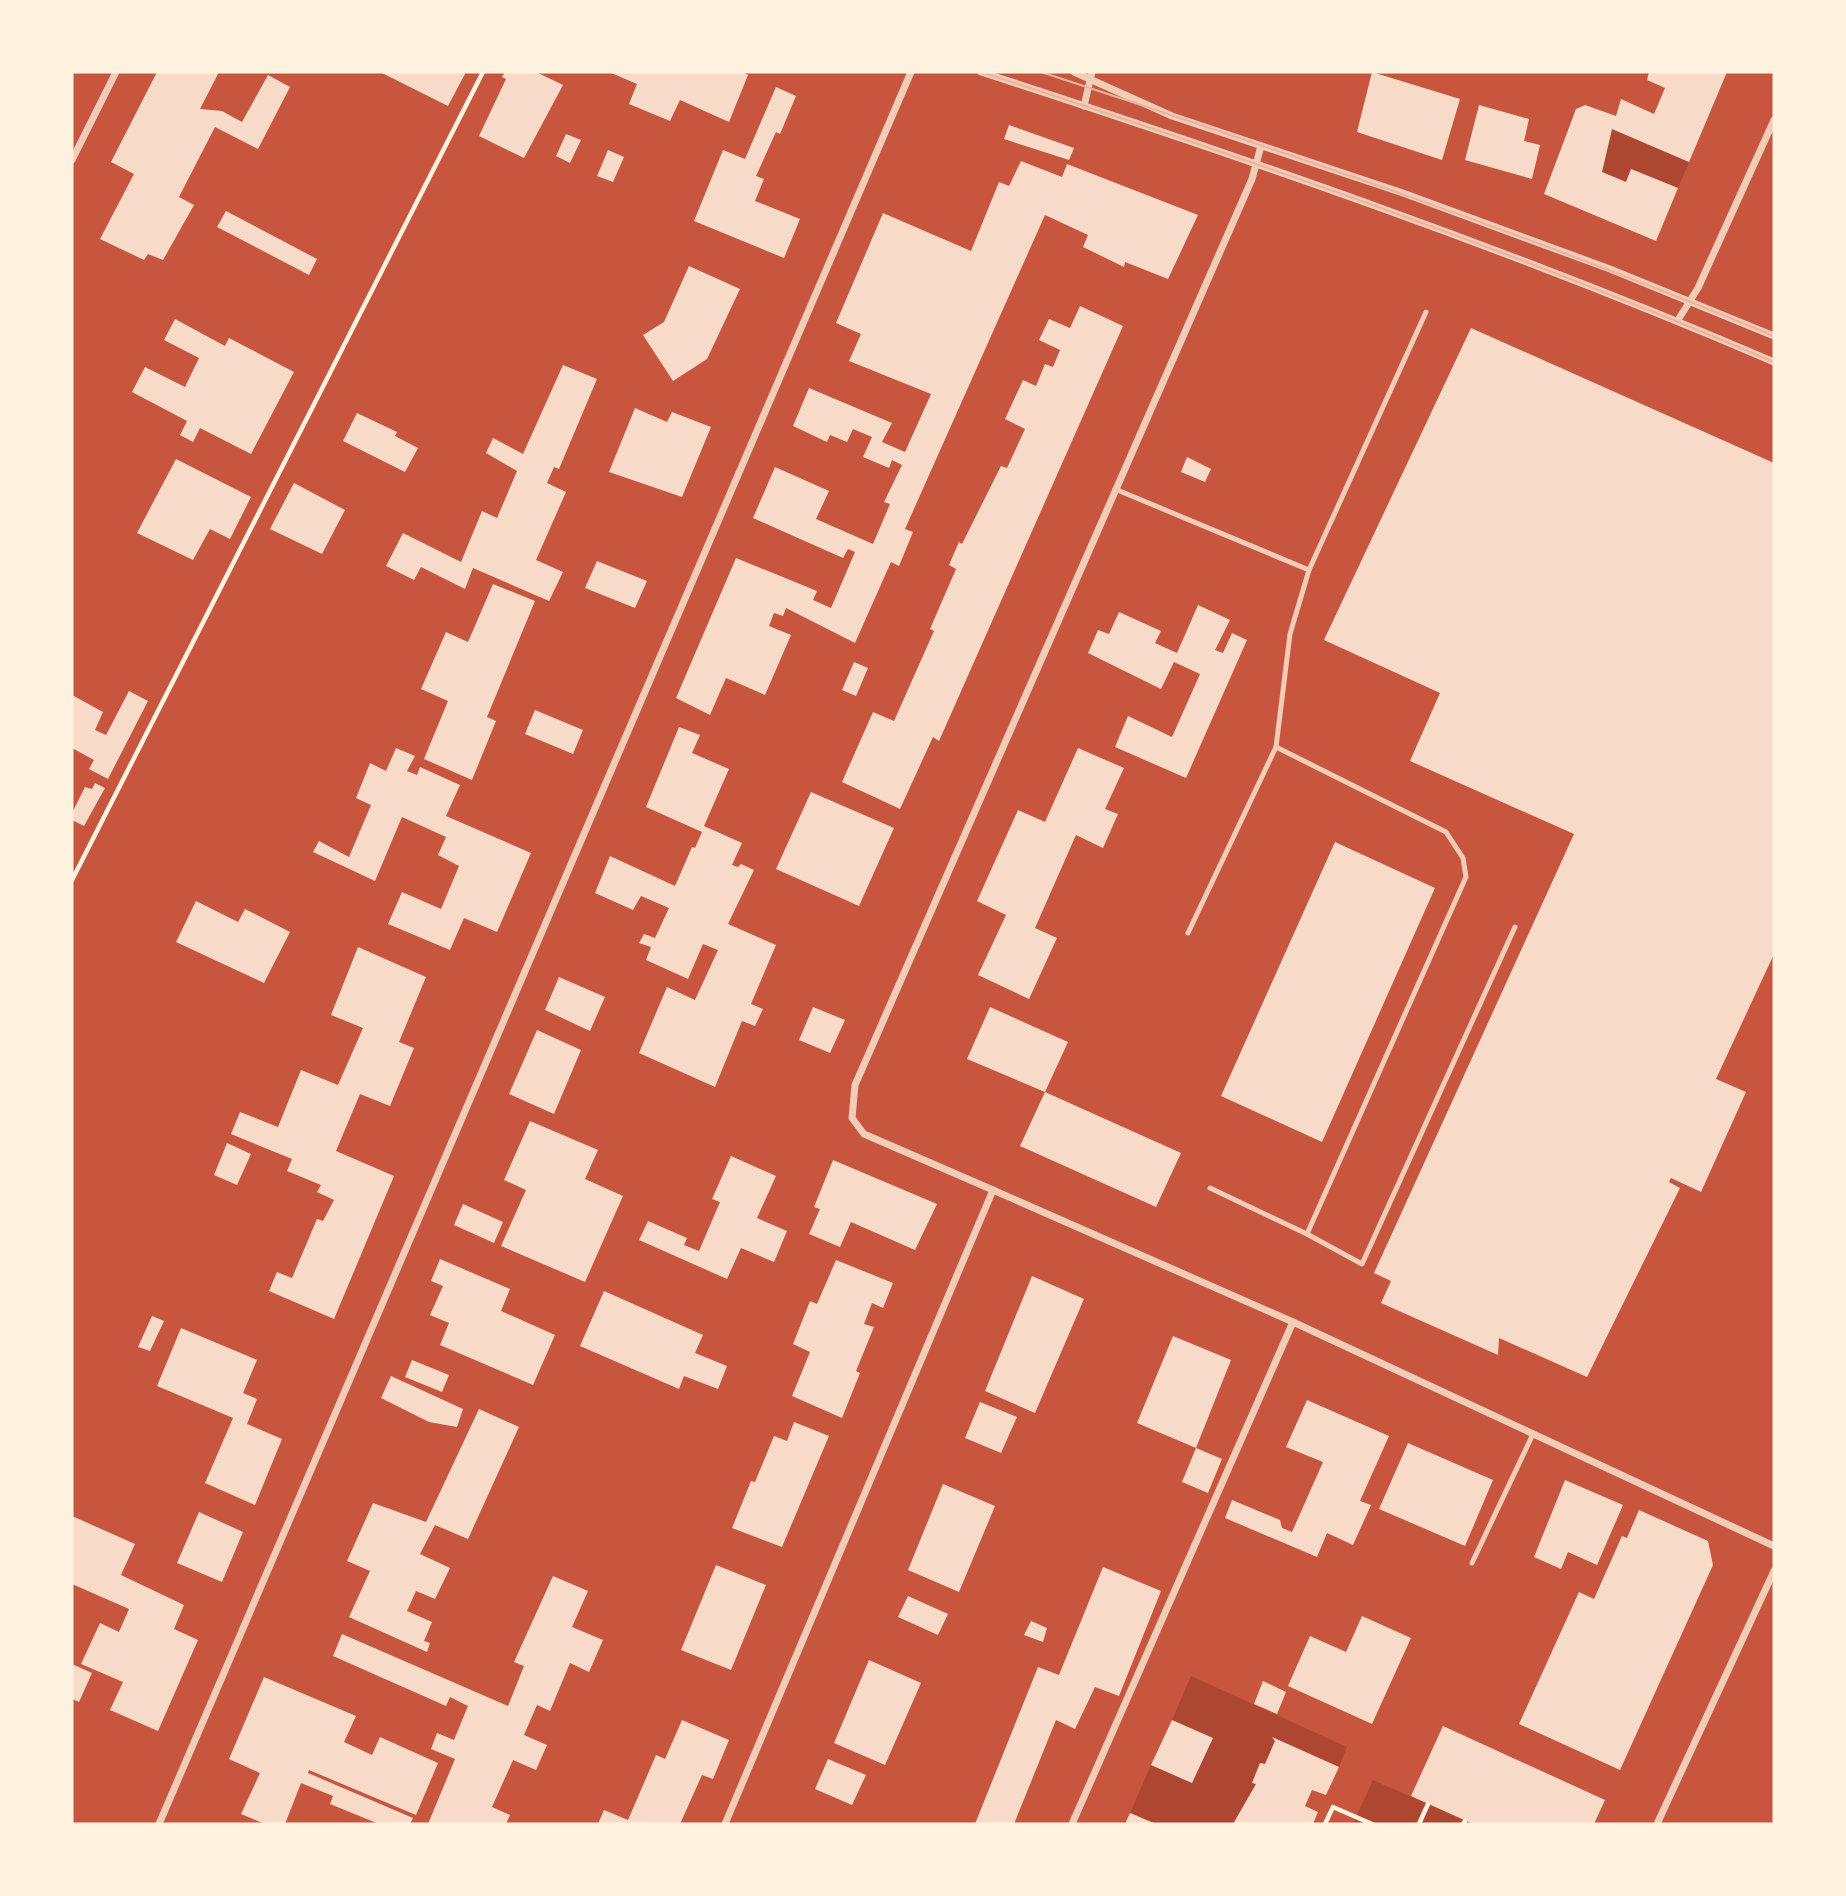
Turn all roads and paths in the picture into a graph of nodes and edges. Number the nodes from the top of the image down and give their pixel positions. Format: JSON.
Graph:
{"nodes":[{"id":1,"x":116,"y":72,"type":"edge"},
{"id":2,"x":483,"y":72,"type":"edge"},
{"id":3,"x":911,"y":72,"type":"edge"},
{"id":4,"x":981,"y":72,"type":"edge"},
{"id":5,"x":1074,"y":72,"type":"edge"},
{"id":6,"x":1091,"y":76,"type":"edge"},
{"id":7,"x":1084,"y":106,"type":"junction"},
{"id":8,"x":1774,"y":120,"type":"edge"},
{"id":9,"x":1261,"y":146,"type":"junction"},
{"id":10,"x":72,"y":160,"type":"edge"},
{"id":11,"x":1257,"y":164,"type":"junction"},
{"id":12,"x":1691,"y":302,"type":"junction"},
{"id":13,"x":1426,"y":312,"type":"dead end"},
{"id":14,"x":1678,"y":320,"type":"junction"},
{"id":15,"x":1774,"y":336,"type":"edge"},
{"id":16,"x":1774,"y":362,"type":"edge"},
{"id":17,"x":1115,"y":489,"type":"junction"},
{"id":18,"x":1309,"y":570,"type":"junction"},
{"id":19,"x":1276,"y":747,"type":"junction"},
{"id":20,"x":72,"y":880,"type":"edge"},
{"id":21,"x":1515,"y":927,"type":"dead end"},
{"id":22,"x":1188,"y":933,"type":"dead end"},
{"id":23,"x":1210,"y":1188,"type":"dead end"},
{"id":24,"x":993,"y":1190,"type":"junction"},
{"id":25,"x":1307,"y":1234,"type":"junction"},
{"id":26,"x":1293,"y":1322,"type":"junction"},
{"id":27,"x":1533,"y":1434,"type":"junction"},
{"id":28,"x":1774,"y":1546,"type":"edge"},
{"id":29,"x":1472,"y":1563,"type":"dead end"},
{"id":30,"x":1774,"y":1571,"type":"edge"},
{"id":31,"x":1429,"y":1804,"type":"dead end"},
{"id":32,"x":159,"y":1824,"type":"edge"},
{"id":33,"x":725,"y":1824,"type":"edge"},
{"id":34,"x":1072,"y":1824,"type":"edge"},
{"id":35,"x":1325,"y":1824,"type":"edge"},
{"id":36,"x":1372,"y":1824,"type":"edge"},
{"id":37,"x":1419,"y":1824,"type":"edge"},
{"id":38,"x":1657,"y":1824,"type":"edge"}],
"edges":[{"from":1,"to":10,"type":"street"},
{"from":2,"to":20,"type":"path"},
{"from":3,"to":32,"type":"street"},
{"from":4,"to":7,"type":"street"},
{"from":5,"to":6,"type":"street"},
{"from":6,"to":7,"type":"street"},
{"from":6,"to":9,"type":"street"},
{"from":7,"to":11,"type":"street"},
{"from":8,"to":12,"type":"street"},
{"from":9,"to":11,"type":"street"},
{"from":9,"to":12,"type":"street"},
{"from":11,"to":14,"type":"street"},
{"from":11,"to":17,"type":"street"},
{"from":12,"to":14,"type":"street"},
{"from":12,"to":15,"type":"street"},
{"from":13,"to":18,"type":"lane"},
{"from":14,"to":16,"type":"street"},
{"from":17,"to":18,"type":"lane"},
{"from":17,"to":24,"type":"street"},
{"from":18,"to":19,"type":"lane"},
{"from":19,"to":22,"type":"lane"},
{"from":19,"to":25,"type":"lane"},
{"from":21,"to":25,"type":"lane"},
{"from":23,"to":25,"type":"lane"},
{"from":24,"to":26,"type":"street"},
{"from":24,"to":33,"type":"street"},
{"from":26,"to":27,"type":"street"},
{"from":26,"to":34,"type":"street"},
{"from":27,"to":28,"type":"street"},
{"from":27,"to":29,"type":"lane"},
{"from":30,"to":38,"type":"street"},
{"from":31,"to":37,"type":"path"},
{"from":35,"to":36,"type":"path"}]}
